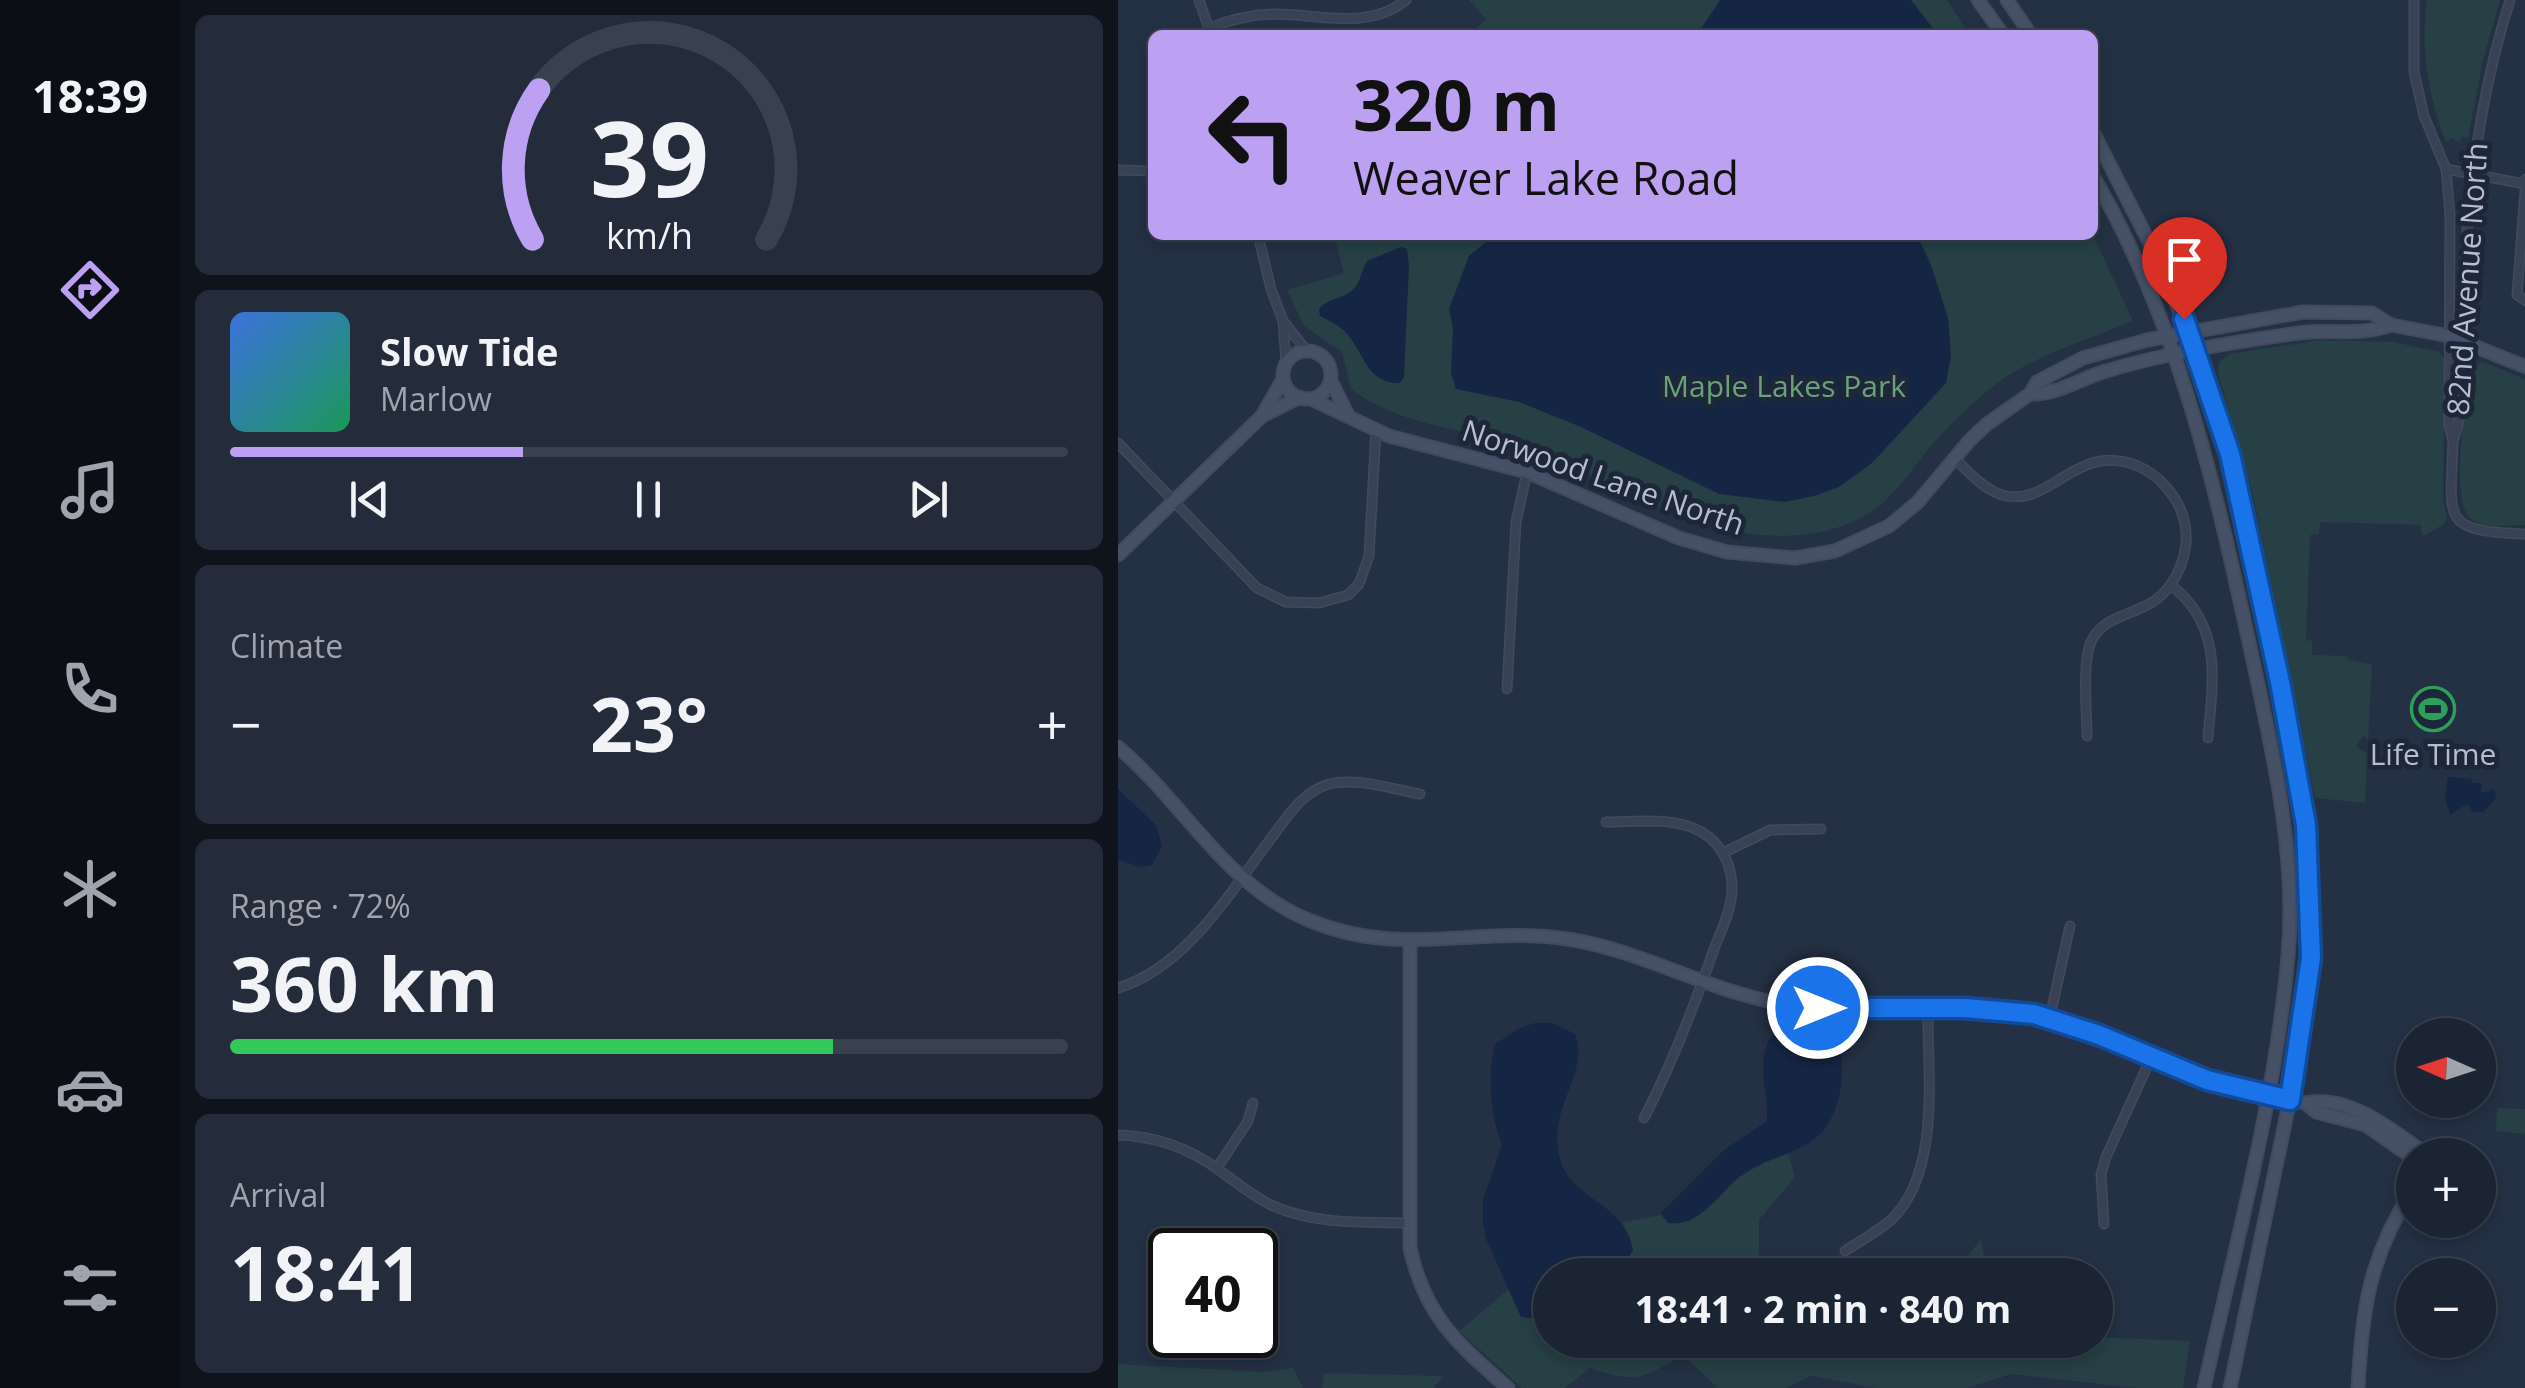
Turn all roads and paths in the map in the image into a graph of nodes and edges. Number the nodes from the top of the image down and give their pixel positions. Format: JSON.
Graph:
{"nodes":[{"id":1,"x":1200,"y":0,"type":"edge"},
{"id":2,"x":1406,"y":0,"type":"edge"},
{"id":3,"x":1978,"y":0,"type":"edge"},
{"id":4,"x":2007,"y":0,"type":"edge"},
{"id":5,"x":2414,"y":0,"type":"edge"},
{"id":6,"x":2510,"y":0,"type":"edge"},
{"id":7,"x":1210,"y":30,"type":"edge"},
{"id":8,"x":1212,"y":30,"type":"edge"},
{"id":9,"x":1999,"y":30,"type":"edge"},
{"id":10,"x":2028,"y":30,"type":"edge"},
{"id":11,"x":2098,"y":142,"type":"edge"},
{"id":12,"x":2446,"y":169,"type":"junction"},
{"id":13,"x":1118,"y":170,"type":"edge"},
{"id":14,"x":1148,"y":172,"type":"edge"},
{"id":15,"x":2473,"y":172,"type":"junction"},
{"id":16,"x":2525,"y":182,"type":"edge"},
{"id":17,"x":2098,"y":186,"type":"edge"},
{"id":18,"x":2523,"y":238,"type":"edge"},
{"id":19,"x":1259,"y":240,"type":"edge"},
{"id":20,"x":2526,"y":301,"type":"edge"},
{"id":21,"x":1283,"y":320,"type":"junction"},
{"id":22,"x":2391,"y":325,"type":"junction"},
{"id":23,"x":2188,"y":331,"type":"junction"},
{"id":24,"x":2166,"y":335,"type":"junction"},
{"id":25,"x":2450,"y":336,"type":"junction"},
{"id":26,"x":2464,"y":341,"type":"junction"},
{"id":27,"x":1306,"y":350,"type":"junction"},
{"id":28,"x":2196,"y":352,"type":"junction"},
{"id":29,"x":2174,"y":356,"type":"junction"},
{"id":30,"x":1286,"y":362,"type":"junction"},
{"id":31,"x":2526,"y":367,"type":"edge"},
{"id":32,"x":1283,"y":379,"type":"junction"},
{"id":33,"x":1332,"y":381,"type":"junction"},
{"id":34,"x":2030,"y":394,"type":"junction"},
{"id":35,"x":1305,"y":398,"type":"junction"},
{"id":36,"x":1348,"y":415,"type":"junction"},
{"id":37,"x":1262,"y":416,"type":"junction"},
{"id":38,"x":1376,"y":430,"type":"junction"},
{"id":39,"x":2454,"y":441,"type":"junction"},
{"id":40,"x":1118,"y":443,"type":"edge"},
{"id":41,"x":1954,"y":458,"type":"junction"},
{"id":42,"x":1528,"y":472,"type":"junction"},
{"id":43,"x":1172,"y":500,"type":"junction"},
{"id":44,"x":2526,"y":534,"type":"edge"},
{"id":45,"x":1118,"y":554,"type":"edge"},
{"id":46,"x":2171,"y":585,"type":"junction"},
{"id":47,"x":1507,"y":689,"type":"dead end"},
{"id":48,"x":2087,"y":736,"type":"dead end"},
{"id":49,"x":2208,"y":738,"type":"dead end"},
{"id":50,"x":1118,"y":747,"type":"edge"},
{"id":51,"x":1420,"y":794,"type":"dead end"},
{"id":52,"x":1606,"y":822,"type":"dead end"},
{"id":53,"x":1821,"y":829,"type":"dead end"},
{"id":54,"x":1724,"y":852,"type":"junction"},
{"id":55,"x":1242,"y":878,"type":"junction"},
{"id":56,"x":2070,"y":926,"type":"dead end"},
{"id":57,"x":1410,"y":942,"type":"junction"},
{"id":58,"x":1702,"y":981,"type":"junction"},
{"id":59,"x":1118,"y":988,"type":"edge"},
{"id":60,"x":1928,"y":1008,"type":"junction"},
{"id":61,"x":2050,"y":1018,"type":"junction"},
{"id":62,"x":2150,"y":1058,"type":"junction"},
{"id":63,"x":2267,"y":1095,"type":"junction"},
{"id":64,"x":2290,"y":1100,"type":"junction"},
{"id":65,"x":1253,"y":1103,"type":"dead end"},
{"id":66,"x":2305,"y":1103,"type":"junction"},
{"id":67,"x":1644,"y":1118,"type":"dead end"},
{"id":68,"x":1118,"y":1135,"type":"edge"},
{"id":69,"x":2399,"y":1138,"type":"edge"},
{"id":70,"x":2396,"y":1146,"type":"edge"},
{"id":71,"x":1217,"y":1168,"type":"junction"},
{"id":72,"x":2396,"y":1218,"type":"edge"},
{"id":73,"x":1409,"y":1224,"type":"junction"},
{"id":74,"x":2104,"y":1224,"type":"dead end"},
{"id":75,"x":1845,"y":1251,"type":"dead end"},
{"id":76,"x":1508,"y":1388,"type":"edge"},
{"id":77,"x":2204,"y":1388,"type":"edge"},
{"id":78,"x":2230,"y":1388,"type":"edge"},
{"id":79,"x":2358,"y":1388,"type":"edge"}],
"edges":[{"from":1,"to":7,"type":"street"},
{"from":2,"to":8,"type":"street"},
{"from":3,"to":9,"type":"street"},
{"from":4,"to":10,"type":"street"},
{"from":5,"to":12,"type":"street","name":"82nd Avenue North"},
{"from":6,"to":15,"type":"street","name":"82nd Avenue North"},
{"from":11,"to":23,"type":"street"},
{"from":12,"to":15,"type":"street"},
{"from":12,"to":25,"type":"street","name":"82nd Avenue North"},
{"from":13,"to":14,"type":"street"},
{"from":15,"to":16,"type":"street"},
{"from":15,"to":26,"type":"street","name":"82nd Avenue North"},
{"from":16,"to":18,"type":"street"},
{"from":17,"to":24,"type":"street"},
{"from":18,"to":20,"type":"street"},
{"from":19,"to":21,"type":"street"},
{"from":21,"to":27,"type":"street"},
{"from":21,"to":30,"type":"street"},
{"from":22,"to":23,"type":"street","name":"Norwood Lane North"},
{"from":22,"to":25,"type":"street"},
{"from":22,"to":28,"type":"street","name":"Norwood Lane North"},
{"from":23,"to":24,"type":"street","name":"Norwood Lane North"},
{"from":23,"to":28,"type":"street"},
{"from":24,"to":29,"type":"street"},
{"from":24,"to":34,"type":"street","name":"Norwood Lane North"},
{"from":25,"to":26,"type":"street"},
{"from":25,"to":39,"type":"street","name":"82nd Avenue North"},
{"from":26,"to":31,"type":"street"},
{"from":26,"to":39,"type":"street","name":"82nd Avenue North"},
{"from":27,"to":30,"type":"street"},
{"from":27,"to":33,"type":"street"},
{"from":28,"to":29,"type":"street","name":"Norwood Lane North"},
{"from":28,"to":64,"type":"street"},
{"from":29,"to":34,"type":"street","name":"Norwood Lane North"},
{"from":29,"to":63,"type":"street"},
{"from":30,"to":32,"type":"street"},
{"from":32,"to":35,"type":"street"},
{"from":32,"to":37,"type":"street"},
{"from":33,"to":35,"type":"street"},
{"from":33,"to":36,"type":"street"},
{"from":34,"to":41,"type":"street","name":"Norwood Lane North"},
{"from":35,"to":36,"type":"street","name":"Norwood Lane North"},
{"from":35,"to":37,"type":"street"},
{"from":36,"to":38,"type":"street","name":"Norwood Lane North"},
{"from":37,"to":43,"type":"street"},
{"from":38,"to":42,"type":"street","name":"Norwood Lane North"},
{"from":38,"to":43,"type":"street"},
{"from":39,"to":44,"type":"street","name":"82nd Avenue North"},
{"from":40,"to":43,"type":"street"},
{"from":41,"to":42,"type":"street","name":"Norwood Lane North"},
{"from":41,"to":46,"type":"street"},
{"from":42,"to":47,"type":"street"},
{"from":43,"to":45,"type":"street"},
{"from":46,"to":48,"type":"street"},
{"from":46,"to":49,"type":"street"},
{"from":50,"to":55,"type":"street"},
{"from":51,"to":55,"type":"street"},
{"from":52,"to":54,"type":"street"},
{"from":53,"to":54,"type":"street"},
{"from":54,"to":58,"type":"street"},
{"from":55,"to":57,"type":"street"},
{"from":55,"to":59,"type":"street"},
{"from":56,"to":61,"type":"street"},
{"from":57,"to":58,"type":"street"},
{"from":57,"to":73,"type":"street"},
{"from":58,"to":60,"type":"street"},
{"from":58,"to":67,"type":"street"},
{"from":60,"to":61,"type":"street"},
{"from":60,"to":75,"type":"street"},
{"from":61,"to":62,"type":"street"},
{"from":62,"to":63,"type":"street"},
{"from":62,"to":74,"type":"street"},
{"from":63,"to":64,"type":"street"},
{"from":63,"to":77,"type":"street"},
{"from":64,"to":66,"type":"street"},
{"from":64,"to":78,"type":"street"},
{"from":65,"to":71,"type":"street"},
{"from":66,"to":69,"type":"street"},
{"from":66,"to":70,"type":"street"},
{"from":68,"to":71,"type":"street"},
{"from":71,"to":73,"type":"street"},
{"from":72,"to":79,"type":"street"},
{"from":73,"to":76,"type":"street"}]}
